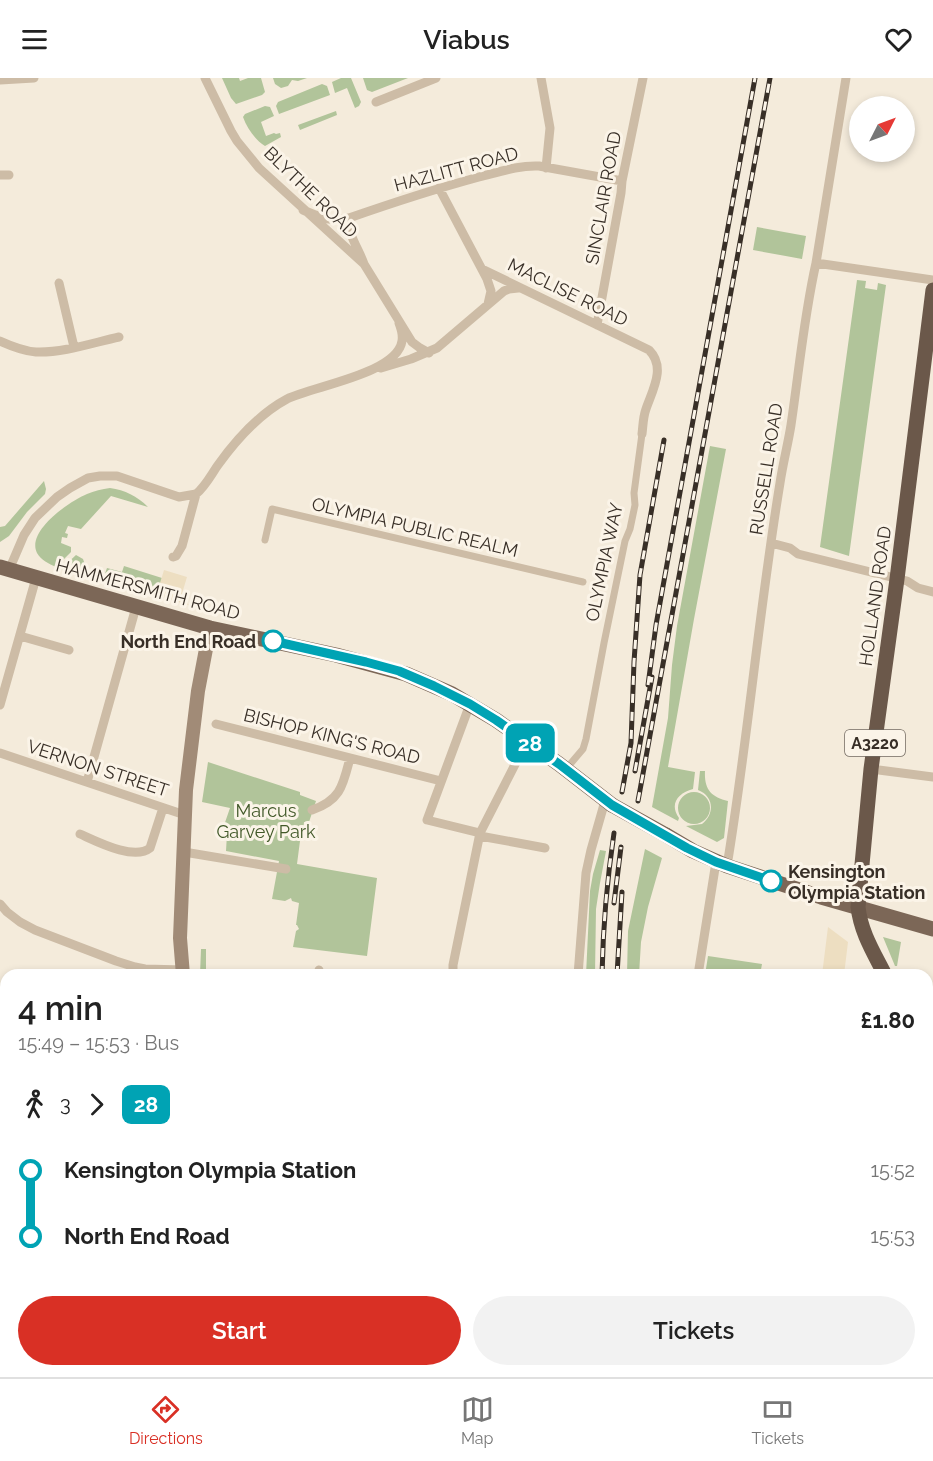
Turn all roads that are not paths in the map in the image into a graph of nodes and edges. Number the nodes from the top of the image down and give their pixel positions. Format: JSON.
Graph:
{"nodes":[{"id":1,"x":34,"y":78,"type":"edge"},
{"id":2,"x":205,"y":78,"type":"edge"},
{"id":3,"x":436,"y":78,"type":"edge"},
{"id":4,"x":541,"y":78,"type":"edge"},
{"id":5,"x":643,"y":78,"type":"edge"},
{"id":6,"x":846,"y":78,"type":"edge"},
{"id":7,"x":0,"y":80,"type":"edge"},
{"id":8,"x":376,"y":102,"type":"dead end"},
{"id":9,"x":546,"y":168,"type":"junction"},
{"id":10,"x":622,"y":181,"type":"junction"},
{"id":11,"x":439,"y":188,"type":"junction"},
{"id":12,"x":303,"y":210,"type":"junction"},
{"id":13,"x":349,"y":218,"type":"junction"},
{"id":14,"x":816,"y":263,"type":"junction"},
{"id":15,"x":364,"y":264,"type":"junction"},
{"id":16,"x":484,"y":270,"type":"junction"},
{"id":17,"x":933,"y":280,"type":"edge"},
{"id":18,"x":59,"y":283,"type":"dead end"},
{"id":19,"x":521,"y":288,"type":"junction"},
{"id":20,"x":933,"y":290,"type":"edge"},
{"id":21,"x":488,"y":304,"type":"junction"},
{"id":22,"x":399,"y":323,"type":"junction"},
{"id":23,"x":597,"y":325,"type":"junction"},
{"id":24,"x":119,"y":337,"type":"dead end"},
{"id":25,"x":0,"y":341,"type":"edge"},
{"id":26,"x":74,"y":347,"type":"junction"},
{"id":27,"x":429,"y":353,"type":"junction"},
{"id":28,"x":656,"y":356,"type":"joint"},
{"id":29,"x":372,"y":370,"type":"junction"},
{"id":30,"x":642,"y":434,"type":"joint"},
{"id":31,"x":196,"y":494,"type":"junction"},
{"id":32,"x":265,"y":540,"type":"dead end"},
{"id":33,"x":771,"y":543,"type":"junction"},
{"id":34,"x":173,"y":557,"type":"dead end"},
{"id":35,"x":4,"y":568,"type":"edge"},
{"id":36,"x":36,"y":578,"type":"junction"},
{"id":37,"x":897,"y":579,"type":"junction"},
{"id":38,"x":583,"y":582,"type":"dead end"},
{"id":39,"x":933,"y":592,"type":"edge"},
{"id":40,"x":136,"y":607,"type":"junction"},
{"id":41,"x":210,"y":628,"type":"junction"},
{"id":42,"x":20,"y":636,"type":"junction"},
{"id":43,"x":69,"y":650,"type":"dead end"},
{"id":44,"x":470,"y":704,"type":"junction"},
{"id":45,"x":0,"y":705,"type":"edge"},
{"id":46,"x":216,"y":724,"type":"dead end"},
{"id":47,"x":527,"y":741,"type":"junction"},
{"id":48,"x":0,"y":753,"type":"edge"},
{"id":49,"x":350,"y":758,"type":"junction"},
{"id":50,"x":871,"y":769,"type":"junction"},
{"id":51,"x":566,"y":770,"type":"junction"},
{"id":52,"x":933,"y":777,"type":"edge"},
{"id":53,"x":441,"y":781,"type":"junction"},
{"id":54,"x":87,"y":782,"type":"junction"},
{"id":55,"x":605,"y":801,"type":"junction"},
{"id":56,"x":163,"y":808,"type":"junction"},
{"id":57,"x":312,"y":810,"type":"dead end"},
{"id":58,"x":185,"y":815,"type":"junction"},
{"id":59,"x":80,"y":834,"type":"dead end"},
{"id":60,"x":480,"y":835,"type":"junction"},
{"id":61,"x":545,"y":848,"type":"dead end"},
{"id":62,"x":184,"y":852,"type":"junction"},
{"id":63,"x":722,"y":864,"type":"junction"},
{"id":64,"x":286,"y":869,"type":"dead end"},
{"id":65,"x":0,"y":904,"type":"edge"},
{"id":66,"x":858,"y":907,"type":"junction"},
{"id":67,"x":933,"y":929,"type":"edge"},
{"id":68,"x":148,"y":969,"type":"edge"},
{"id":69,"x":183,"y":969,"type":"edge"},
{"id":70,"x":453,"y":969,"type":"edge"},
{"id":71,"x":578,"y":969,"type":"edge"},
{"id":72,"x":699,"y":969,"type":"edge"},
{"id":73,"x":882,"y":969,"type":"edge"}],
"edges":[{"from":1,"to":7,"type":"street"},
{"from":2,"to":12,"type":"street","name":"BLYTHE ROAD"},
{"from":3,"to":8,"type":"street"},
{"from":4,"to":9,"type":"street"},
{"from":5,"to":10,"type":"street","name":"SINCLAIR ROAD"},
{"from":6,"to":14,"type":"street","name":"RUSSELL ROAD"},
{"from":9,"to":10,"type":"street","name":"HAZLITT ROAD"},
{"from":9,"to":11,"type":"street","name":"HAZLITT ROAD"},
{"from":10,"to":23,"type":"street","name":"SINCLAIR ROAD"},
{"from":11,"to":13,"type":"street","name":"HAZLITT ROAD"},
{"from":11,"to":16,"type":"street","name":"MACLISE ROAD"},
{"from":12,"to":13,"type":"street","name":"HAZLITT ROAD"},
{"from":12,"to":15,"type":"street","name":"BLYTHE ROAD"},
{"from":13,"to":15,"type":"street","name":"BLYTHE ROAD"},
{"from":14,"to":17,"type":"street"},
{"from":14,"to":33,"type":"street","name":"RUSSELL ROAD"},
{"from":15,"to":22,"type":"street","name":"BLYTHE ROAD"},
{"from":16,"to":19,"type":"street","name":"MACLISE ROAD"},
{"from":16,"to":21,"type":"street"},
{"from":18,"to":26,"type":"street"},
{"from":19,"to":21,"type":"street"},
{"from":19,"to":23,"type":"street","name":"MACLISE ROAD"},
{"from":20,"to":37,"type":"highway","name":"HOLLAND ROAD","number":"A3220"},
{"from":21,"to":27,"type":"street"},
{"from":22,"to":27,"type":"street","name":"BLYTHE ROAD"},
{"from":22,"to":29,"type":"street"},
{"from":23,"to":28,"type":"street","name":"MACLISE ROAD"},
{"from":24,"to":26,"type":"street"},
{"from":25,"to":26,"type":"street"},
{"from":27,"to":29,"type":"street"},
{"from":28,"to":30,"type":"street","name":"OLYMPIA WAY"},
{"from":29,"to":31,"type":"street"},
{"from":30,"to":51,"type":"street","name":"OLYMPIA WAY"},
{"from":31,"to":34,"type":"street"},
{"from":31,"to":35,"type":"street"},
{"from":32,"to":38,"type":"street","name":"OLYMPIA PUBLIC REALM"},
{"from":33,"to":37,"type":"street"},
{"from":33,"to":63,"type":"street","name":"RUSSELL ROAD"},
{"from":35,"to":36,"type":"main road","name":"HAMMERSMITH ROAD"},
{"from":36,"to":40,"type":"main road","name":"HAMMERSMITH ROAD"},
{"from":36,"to":42,"type":"street"},
{"from":37,"to":39,"type":"street"},
{"from":37,"to":50,"type":"highway","name":"HOLLAND ROAD","number":"A3220"},
{"from":40,"to":41,"type":"main road","name":"HAMMERSMITH ROAD"},
{"from":40,"to":54,"type":"street"},
{"from":41,"to":44,"type":"main road","name":"HAMMERSMITH ROAD"},
{"from":41,"to":58,"type":"main road"},
{"from":42,"to":43,"type":"street"},
{"from":42,"to":45,"type":"street"},
{"from":44,"to":47,"type":"main road","name":"HAMMERSMITH ROAD"},
{"from":44,"to":53,"type":"street"},
{"from":46,"to":49,"type":"street","name":"BISHOP KING'S ROAD"},
{"from":47,"to":51,"type":"main road","name":"HAMMERSMITH ROAD"},
{"from":47,"to":60,"type":"street"},
{"from":48,"to":54,"type":"street","name":"VERNON STREET"},
{"from":49,"to":53,"type":"street","name":"BISHOP KING'S ROAD"},
{"from":49,"to":57,"type":"street"},
{"from":50,"to":52,"type":"street"},
{"from":50,"to":66,"type":"highway","name":"HOLLAND ROAD","number":"A3220"},
{"from":51,"to":55,"type":"main road","name":"HAMMERSMITH ROAD"},
{"from":53,"to":60,"type":"street"},
{"from":54,"to":56,"type":"street","name":"VERNON STREET"},
{"from":55,"to":63,"type":"main road","name":"HAMMERSMITH ROAD","bridge":true},
{"from":55,"to":71,"type":"street"},
{"from":56,"to":58,"type":"street","name":"VERNON STREET"},
{"from":56,"to":59,"type":"street"},
{"from":58,"to":62,"type":"main road"},
{"from":60,"to":61,"type":"street"},
{"from":60,"to":70,"type":"street"},
{"from":62,"to":64,"type":"street"},
{"from":62,"to":69,"type":"main road"},
{"from":63,"to":66,"type":"main road","name":"HAMMERSMITH ROAD"},
{"from":63,"to":72,"type":"street","name":"RUSSELL ROAD"},
{"from":65,"to":68,"type":"street"},
{"from":66,"to":67,"type":"main road","name":"HAMMERSMITH ROAD"},
{"from":66,"to":73,"type":"highway","number":"A3220"}]}
